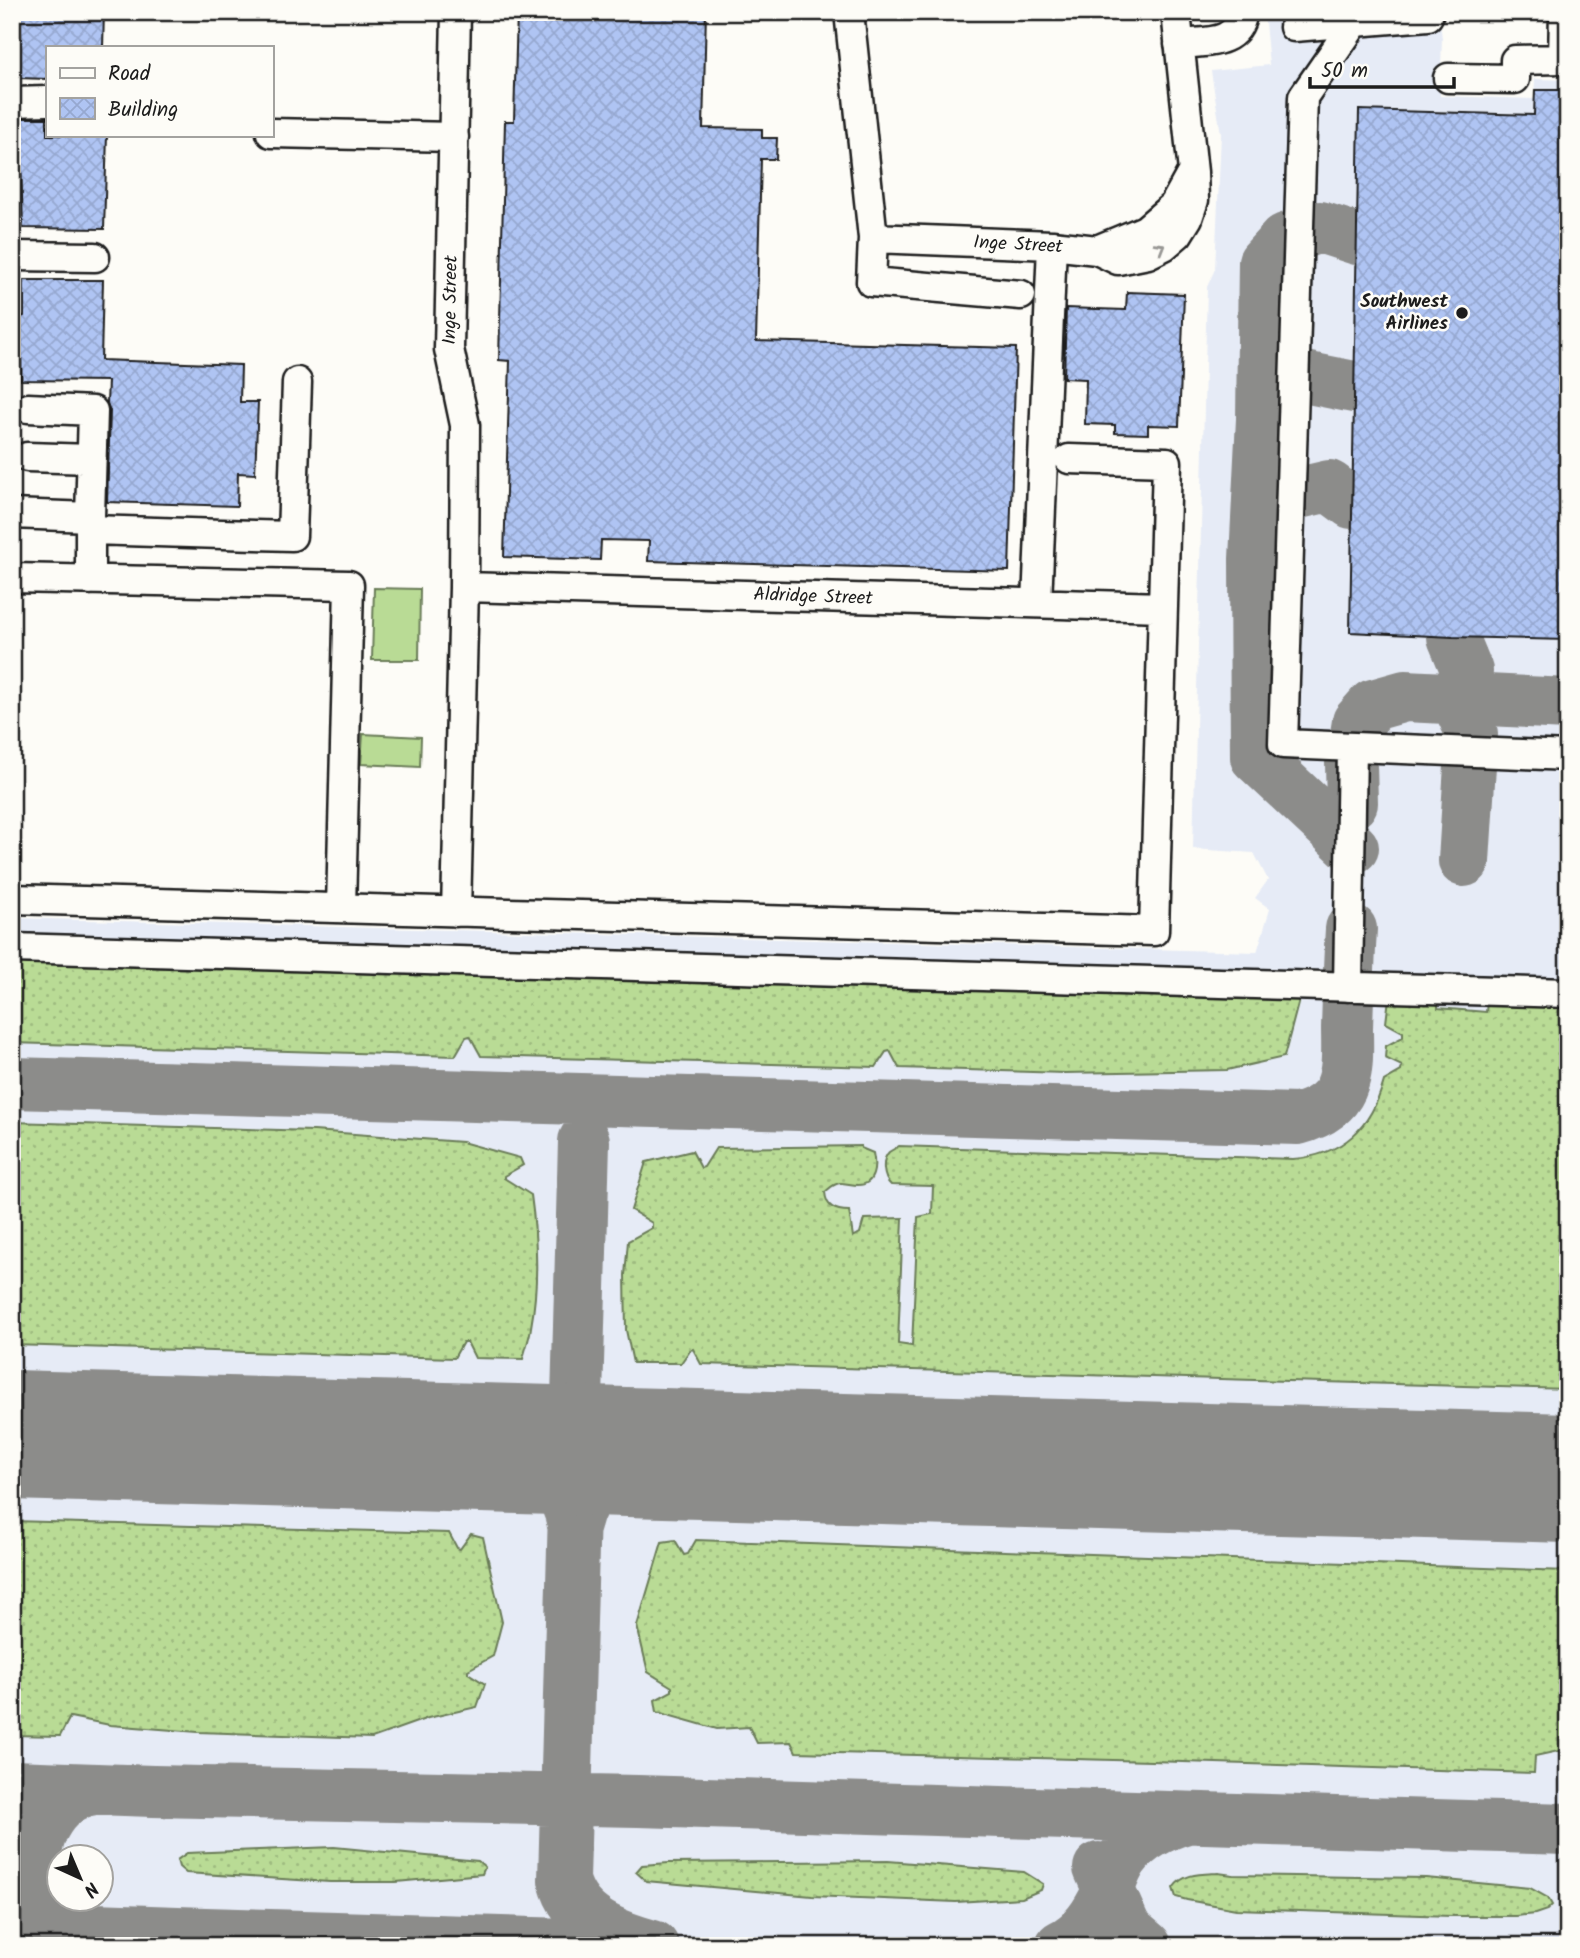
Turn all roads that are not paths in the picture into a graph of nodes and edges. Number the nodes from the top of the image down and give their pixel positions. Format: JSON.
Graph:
{"nodes":[{"id":1,"x":456,"y":12,"type":"edge"},
{"id":2,"x":849,"y":12,"type":"edge"},
{"id":3,"x":1175,"y":12,"type":"edge"},
{"id":4,"x":1243,"y":12,"type":"edge"},
{"id":5,"x":1564,"y":12,"type":"edge"},
{"id":6,"x":1429,"y":16,"type":"dead end"},
{"id":7,"x":1355,"y":22,"type":"junction"},
{"id":8,"x":1294,"y":27,"type":"dead end"},
{"id":9,"x":1179,"y":44,"type":"junction"},
{"id":10,"x":1448,"y":78,"type":"dead end"},
{"id":11,"x":12,"y":102,"type":"edge"},
{"id":12,"x":46,"y":102,"type":"edge"},
{"id":13,"x":273,"y":133,"type":"edge"},
{"id":14,"x":454,"y":137,"type":"junction"},
{"id":15,"x":873,"y":238,"type":"junction"},
{"id":16,"x":1052,"y":245,"type":"junction"},
{"id":17,"x":12,"y":256,"type":"edge"},
{"id":18,"x":95,"y":257,"type":"dead end"},
{"id":19,"x":1021,"y":295,"type":"dead end"},
{"id":20,"x":297,"y":383,"type":"dead end"},
{"id":21,"x":28,"y":408,"type":"dead end"},
{"id":22,"x":27,"y":457,"type":"dead end"},
{"id":23,"x":92,"y":459,"type":"junction"},
{"id":24,"x":1069,"y":459,"type":"dead end"},
{"id":25,"x":12,"y":514,"type":"edge"},
{"id":26,"x":90,"y":524,"type":"junction"},
{"id":27,"x":12,"y":578,"type":"edge"},
{"id":28,"x":90,"y":580,"type":"junction"},
{"id":29,"x":464,"y":587,"type":"junction"},
{"id":30,"x":1037,"y":603,"type":"junction"},
{"id":31,"x":1163,"y":607,"type":"junction"},
{"id":32,"x":1352,"y":748,"type":"junction"},
{"id":33,"x":1568,"y":756,"type":"edge"},
{"id":34,"x":12,"y":899,"type":"edge"},
{"id":35,"x":341,"y":908,"type":"junction"},
{"id":36,"x":456,"y":912,"type":"junction"},
{"id":37,"x":12,"y":948,"type":"edge"},
{"id":38,"x":1348,"y":987,"type":"junction"},
{"id":39,"x":1568,"y":993,"type":"edge"}],
"edges":[{"from":1,"to":14,"type":"street","name":"Inge Street"},
{"from":2,"to":15,"type":"street"},
{"from":3,"to":9,"type":"street"},
{"from":4,"to":9,"type":"street"},
{"from":5,"to":10,"type":"street"},
{"from":6,"to":7,"type":"street"},
{"from":7,"to":8,"type":"street"},
{"from":7,"to":32,"type":"street"},
{"from":9,"to":16,"type":"street","name":"Inge Street"},
{"from":11,"to":12,"type":"street"},
{"from":13,"to":14,"type":"street"},
{"from":14,"to":29,"type":"street","name":"Inge Street"},
{"from":15,"to":16,"type":"street","name":"Inge Street"},
{"from":15,"to":19,"type":"street"},
{"from":16,"to":30,"type":"street"},
{"from":17,"to":18,"type":"street"},
{"from":20,"to":26,"type":"street"},
{"from":21,"to":23,"type":"street"},
{"from":22,"to":23,"type":"street"},
{"from":23,"to":26,"type":"street"},
{"from":24,"to":31,"type":"street"},
{"from":25,"to":26,"type":"street"},
{"from":26,"to":28,"type":"street"},
{"from":27,"to":28,"type":"street"},
{"from":28,"to":35,"type":"street"},
{"from":29,"to":30,"type":"street","name":"Aldridge Street"},
{"from":29,"to":36,"type":"street","name":"Inge Street"},
{"from":30,"to":31,"type":"street","name":"Aldridge Street"},
{"from":31,"to":36,"type":"street"},
{"from":32,"to":33,"type":"street"},
{"from":32,"to":38,"type":"street"},
{"from":34,"to":35,"type":"street"},
{"from":35,"to":36,"type":"street"},
{"from":37,"to":38,"type":"street"},
{"from":38,"to":39,"type":"street"}]}
